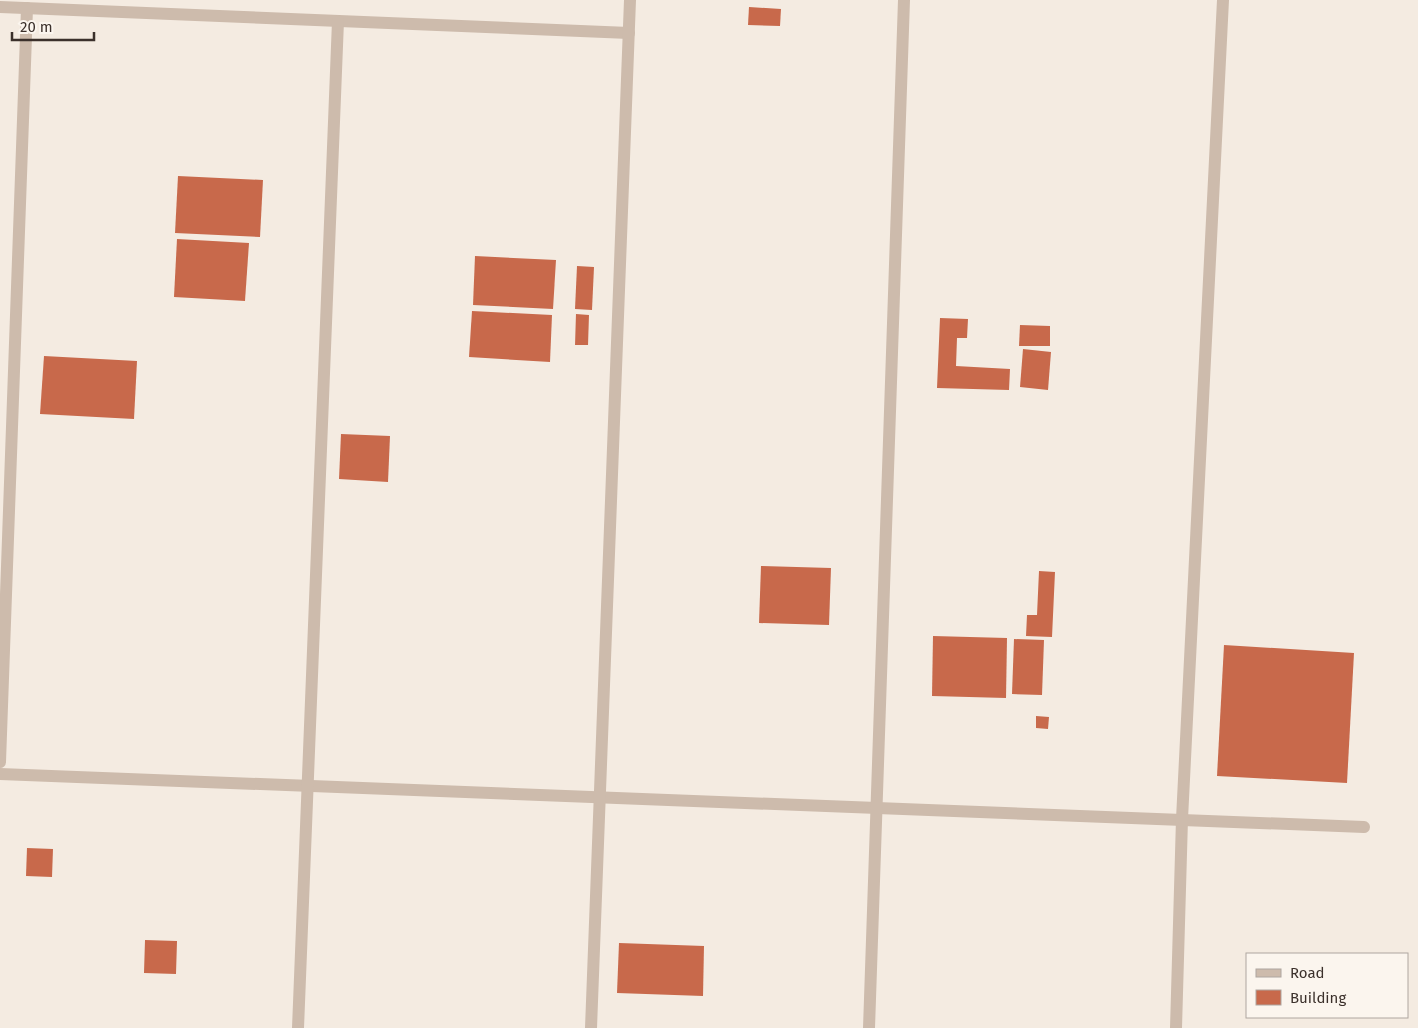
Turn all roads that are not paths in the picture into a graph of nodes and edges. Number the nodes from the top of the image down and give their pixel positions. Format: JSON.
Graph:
{"nodes":[{"id":1,"x":630,"y":0,"type":"edge"},
{"id":2,"x":904,"y":0,"type":"edge"},
{"id":3,"x":1223,"y":0,"type":"edge"},
{"id":4,"x":0,"y":7,"type":"edge"},
{"id":5,"x":27,"y":8,"type":"junction"},
{"id":6,"x":338,"y":21,"type":"junction"},
{"id":7,"x":629,"y":33,"type":"junction"},
{"id":8,"x":0,"y":762,"type":"edge"},
{"id":9,"x":0,"y":774,"type":"edge"},
{"id":10,"x":307,"y":786,"type":"junction"},
{"id":11,"x":600,"y":797,"type":"junction"},
{"id":12,"x":875,"y":808,"type":"junction"},
{"id":13,"x":1182,"y":819,"type":"junction"},
{"id":14,"x":1364,"y":827,"type":"dead end"},
{"id":15,"x":298,"y":1028,"type":"edge"},
{"id":16,"x":591,"y":1028,"type":"edge"},
{"id":17,"x":870,"y":1028,"type":"edge"},
{"id":18,"x":1176,"y":1028,"type":"edge"}],
"edges":[{"from":1,"to":7,"type":"street"},
{"from":2,"to":12,"type":"street"},
{"from":3,"to":13,"type":"street"},
{"from":4,"to":5,"type":"street"},
{"from":5,"to":6,"type":"street"},
{"from":5,"to":8,"type":"street"},
{"from":6,"to":7,"type":"street"},
{"from":6,"to":10,"type":"street"},
{"from":7,"to":11,"type":"street"},
{"from":9,"to":10,"type":"street"},
{"from":10,"to":11,"type":"street"},
{"from":10,"to":15,"type":"street"},
{"from":11,"to":12,"type":"street"},
{"from":11,"to":16,"type":"street"},
{"from":12,"to":13,"type":"street"},
{"from":12,"to":17,"type":"street"},
{"from":13,"to":14,"type":"street"},
{"from":13,"to":18,"type":"street"}]}
